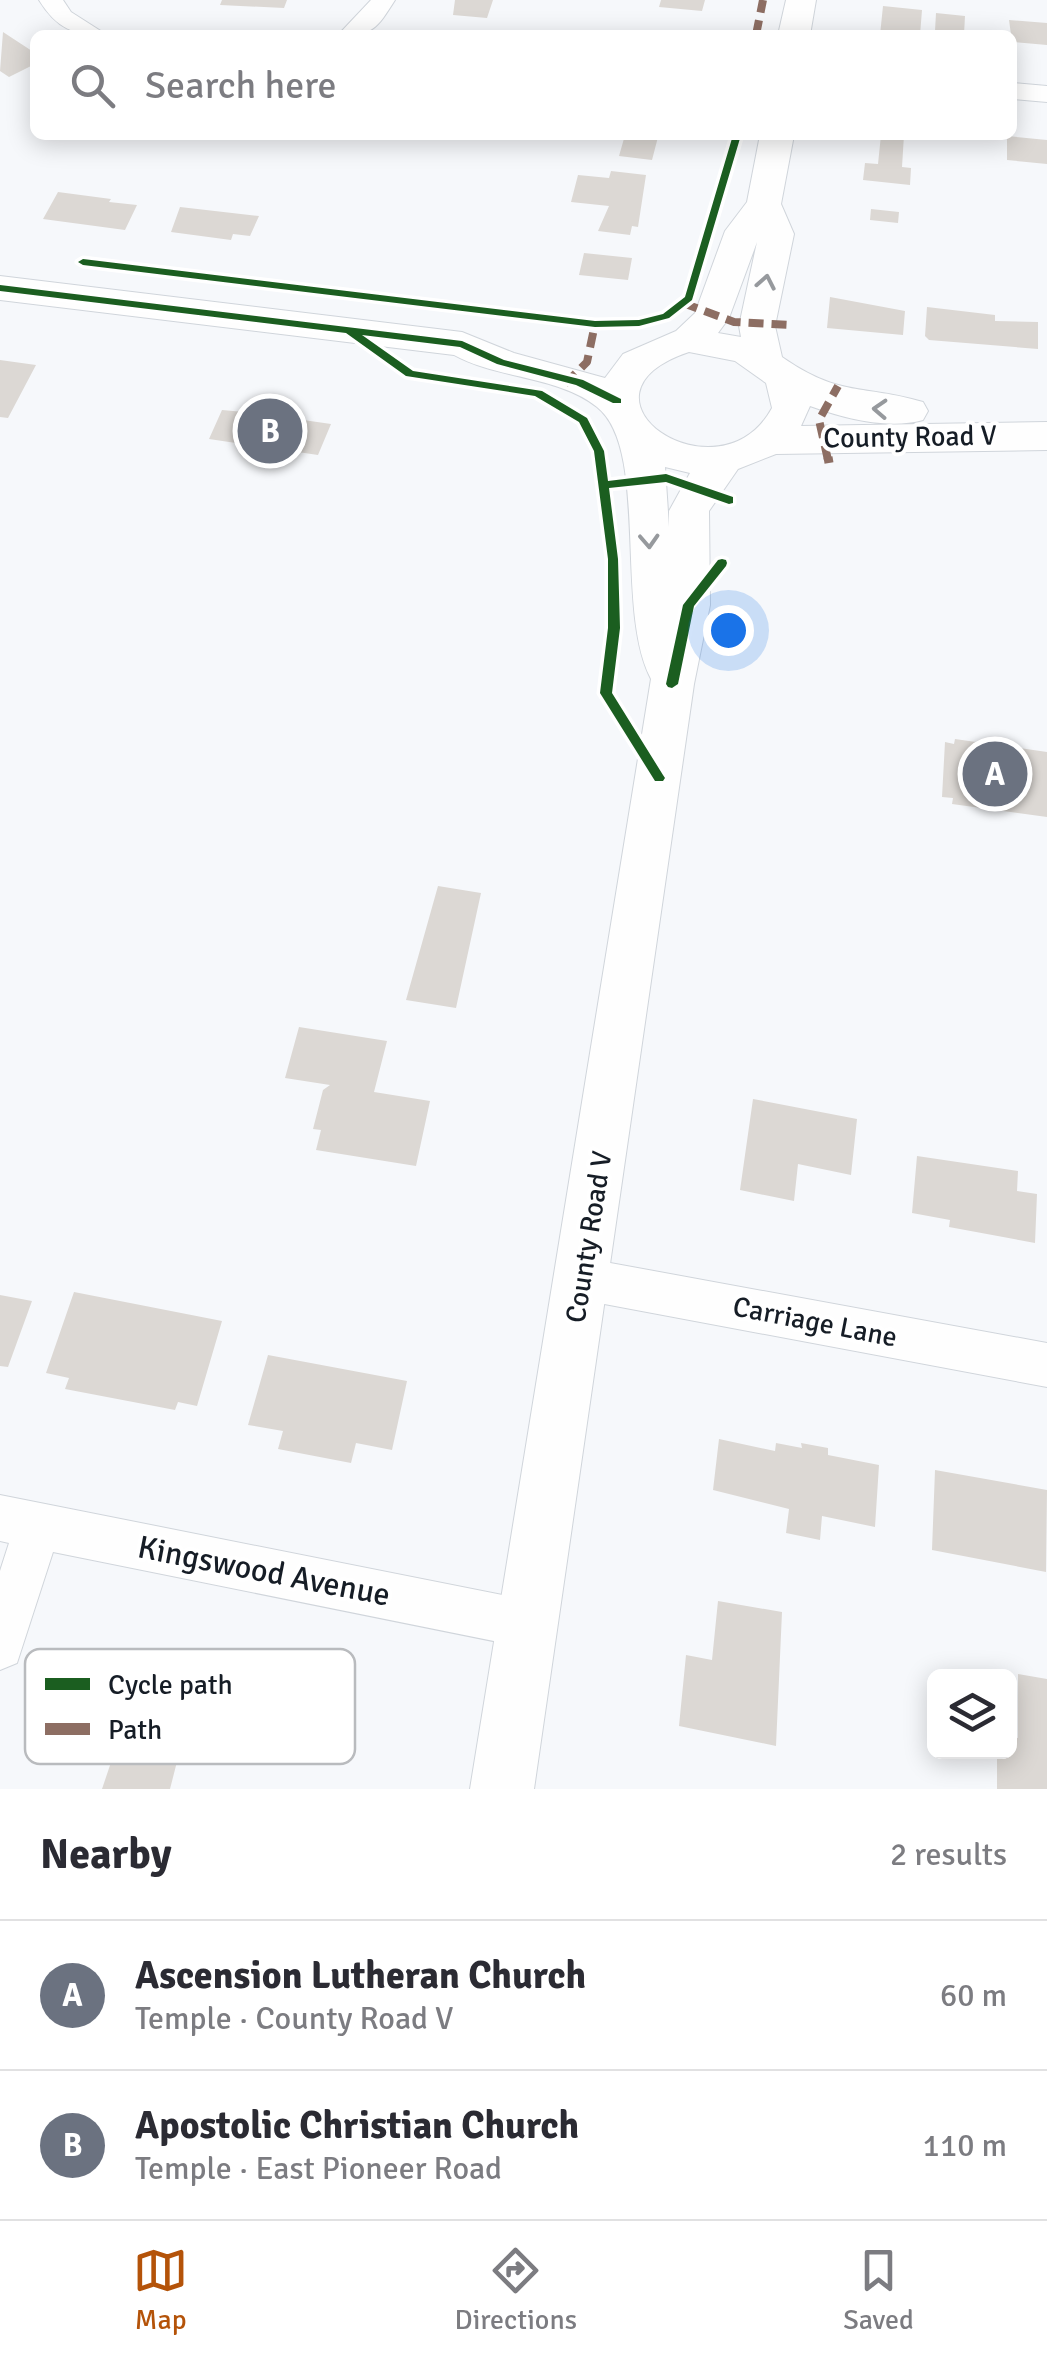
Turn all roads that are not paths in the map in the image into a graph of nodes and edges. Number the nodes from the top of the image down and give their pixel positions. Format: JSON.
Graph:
{"nodes":[{"id":1,"x":51,"y":0,"type":"edge"},
{"id":2,"x":383,"y":0,"type":"edge"},
{"id":3,"x":801,"y":0,"type":"edge"},
{"id":4,"x":86,"y":30,"type":"edge"},
{"id":5,"x":357,"y":30,"type":"edge"},
{"id":6,"x":795,"y":30,"type":"edge"},
{"id":7,"x":1017,"y":91,"type":"edge"},
{"id":8,"x":1047,"y":94,"type":"edge"},
{"id":9,"x":776,"y":140,"type":"edge"},
{"id":10,"x":764,"y":204,"type":"junction"},
{"id":11,"x":0,"y":288,"type":"edge"},
{"id":12,"x":689,"y":340,"type":"junction"},
{"id":13,"x":462,"y":344,"type":"junction"},
{"id":14,"x":643,"y":356,"type":"junction"},
{"id":15,"x":774,"y":369,"type":"junction"},
{"id":16,"x":617,"y":402,"type":"junction"},
{"id":17,"x":1047,"y":420,"type":"edge"},
{"id":18,"x":1047,"y":436,"type":"edge"},
{"id":19,"x":774,"y":440,"type":"junction"},
{"id":20,"x":644,"y":443,"type":"junction"},
{"id":21,"x":724,"y":460,"type":"junction"},
{"id":22,"x":672,"y":684,"type":"junction"},
{"id":23,"x":583,"y":1279,"type":"junction"},
{"id":24,"x":1047,"y":1365,"type":"edge"},
{"id":25,"x":19,"y":1522,"type":"edge"},
{"id":26,"x":528,"y":1624,"type":"junction"},
{"id":27,"x":0,"y":1646,"type":"edge"},
{"id":28,"x":502,"y":1789,"type":"edge"}],
"edges":[{"from":1,"to":4,"type":"street"},
{"from":2,"to":5,"type":"street"},
{"from":3,"to":6,"type":"main road"},
{"from":7,"to":8,"type":"street"},
{"from":9,"to":10,"type":"main road"},
{"from":10,"to":12,"type":"main road"},
{"from":15,"to":10,"type":"main road","one_way":true},
{"from":11,"to":13,"type":"main road"},
{"from":12,"to":14,"type":"main road"},
{"from":12,"to":15,"type":"main road"},
{"from":13,"to":14,"type":"main road"},
{"from":13,"to":16,"type":"main road"},
{"from":14,"to":16,"type":"main road"},
{"from":17,"to":15,"type":"main road","name":"County Road V","one_way":true},
{"from":15,"to":19,"type":"main road"},
{"from":16,"to":20,"type":"main road"},
{"from":18,"to":19,"type":"main road","name":"County Road V"},
{"from":19,"to":21,"type":"main road"},
{"from":20,"to":21,"type":"main road"},
{"from":20,"to":22,"type":"main road","name":"County Road V","one_way":true},
{"from":21,"to":22,"type":"main road","name":"County Road V"},
{"from":22,"to":23,"type":"main road","name":"County Road V"},
{"from":23,"to":24,"type":"street","name":"Carriage Lane"},
{"from":23,"to":26,"type":"main road","name":"County Road V"},
{"from":25,"to":26,"type":"street","name":"Kingswood Avenue"},
{"from":25,"to":27,"type":"street"},
{"from":26,"to":28,"type":"main road","name":"County Road V"}]}
